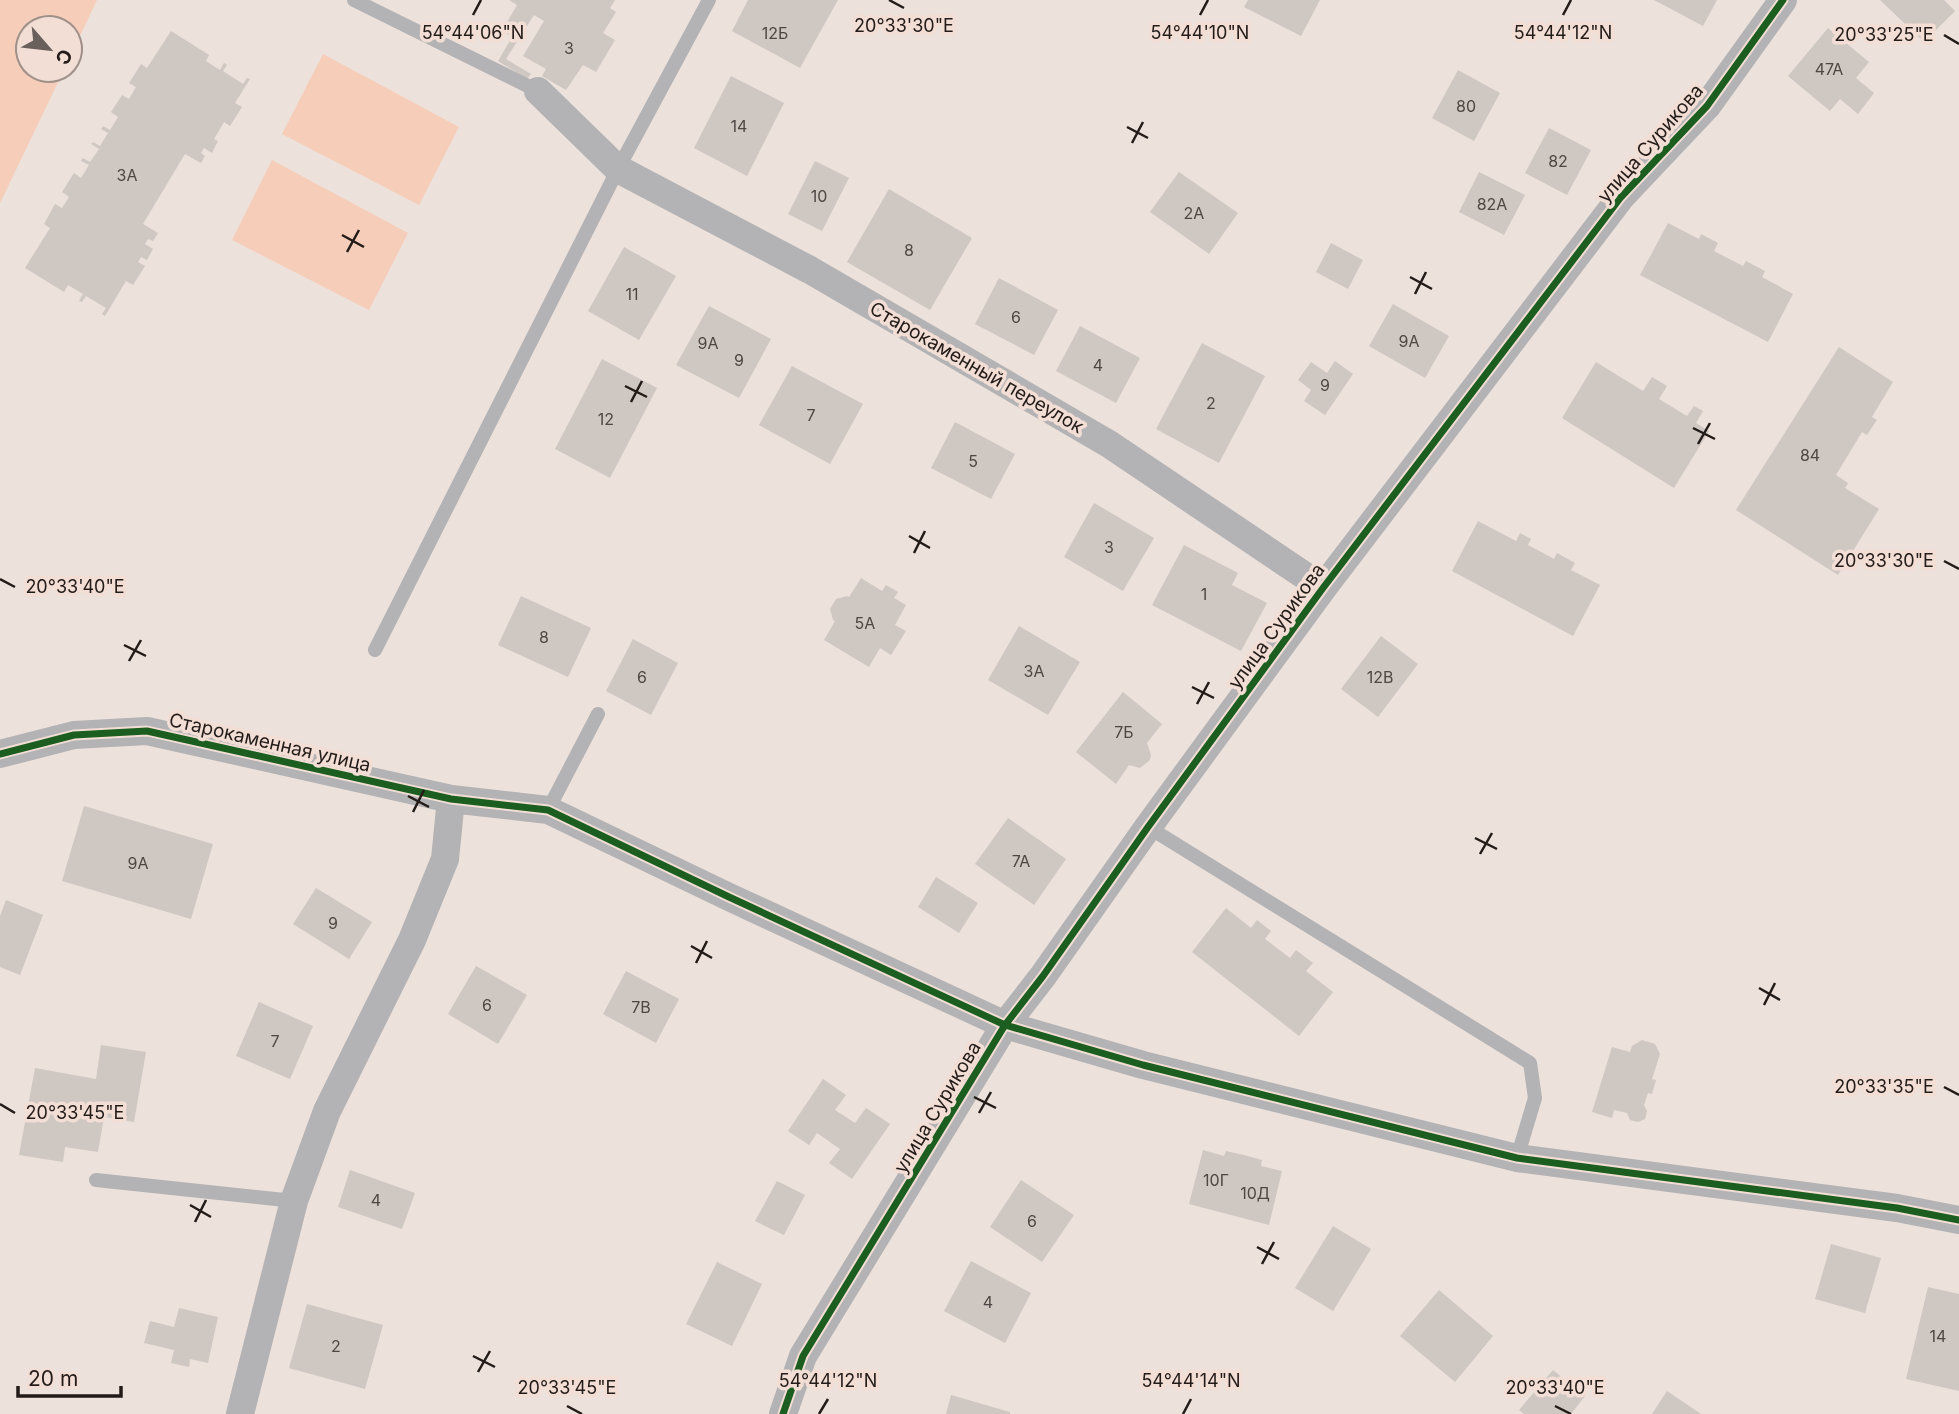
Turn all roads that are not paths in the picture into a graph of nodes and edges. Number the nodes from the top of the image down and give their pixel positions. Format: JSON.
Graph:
{"nodes":[{"id":1,"x":354,"y":0,"type":"edge"},
{"id":2,"x":709,"y":0,"type":"edge"},
{"id":3,"x":1783,"y":0,"type":"edge"},
{"id":4,"x":538,"y":91,"type":"joint"},
{"id":5,"x":618,"y":169,"type":"junction"},
{"id":6,"x":1324,"y":588,"type":"junction"},
{"id":7,"x":375,"y":650,"type":"dead end"},
{"id":8,"x":598,"y":714,"type":"dead end"},
{"id":9,"x":0,"y":754,"type":"edge"},
{"id":10,"x":451,"y":799,"type":"junction"},
{"id":11,"x":548,"y":810,"type":"junction"},
{"id":12,"x":1148,"y":827,"type":"junction"},
{"id":13,"x":1005,"y":1025,"type":"junction"},
{"id":14,"x":1517,"y":1157,"type":"junction"},
{"id":15,"x":96,"y":1180,"type":"dead end"},
{"id":16,"x":294,"y":1201,"type":"junction"},
{"id":17,"x":1959,"y":1220,"type":"edge"},
{"id":18,"x":240,"y":1414,"type":"edge"},
{"id":19,"x":783,"y":1414,"type":"edge"}],
"edges":[{"from":1,"to":4,"type":"lane"},
{"from":2,"to":5,"type":"lane"},
{"from":3,"to":6,"type":"street","name":"улица Сурикова"},
{"from":4,"to":5,"type":"street","name":"Старокаменный переулок"},
{"from":5,"to":6,"type":"street","name":"Старокаменный переулок"},
{"from":5,"to":7,"type":"lane"},
{"from":6,"to":12,"type":"street","name":"улица Сурикова"},
{"from":8,"to":11,"type":"lane"},
{"from":9,"to":10,"type":"street","name":"Старокаменная улица"},
{"from":10,"to":11,"type":"street","name":"Старокаменная улица"},
{"from":10,"to":16,"type":"street"},
{"from":11,"to":13,"type":"street","name":"Старокаменная улица"},
{"from":12,"to":13,"type":"street","name":"улица Сурикова"},
{"from":12,"to":14,"type":"lane"},
{"from":13,"to":14,"type":"street","name":"Старокаменная улица"},
{"from":13,"to":19,"type":"street","name":"улица Сурикова"},
{"from":14,"to":17,"type":"street","name":"Старокаменная улица"},
{"from":15,"to":16,"type":"lane"},
{"from":16,"to":18,"type":"street"}]}
